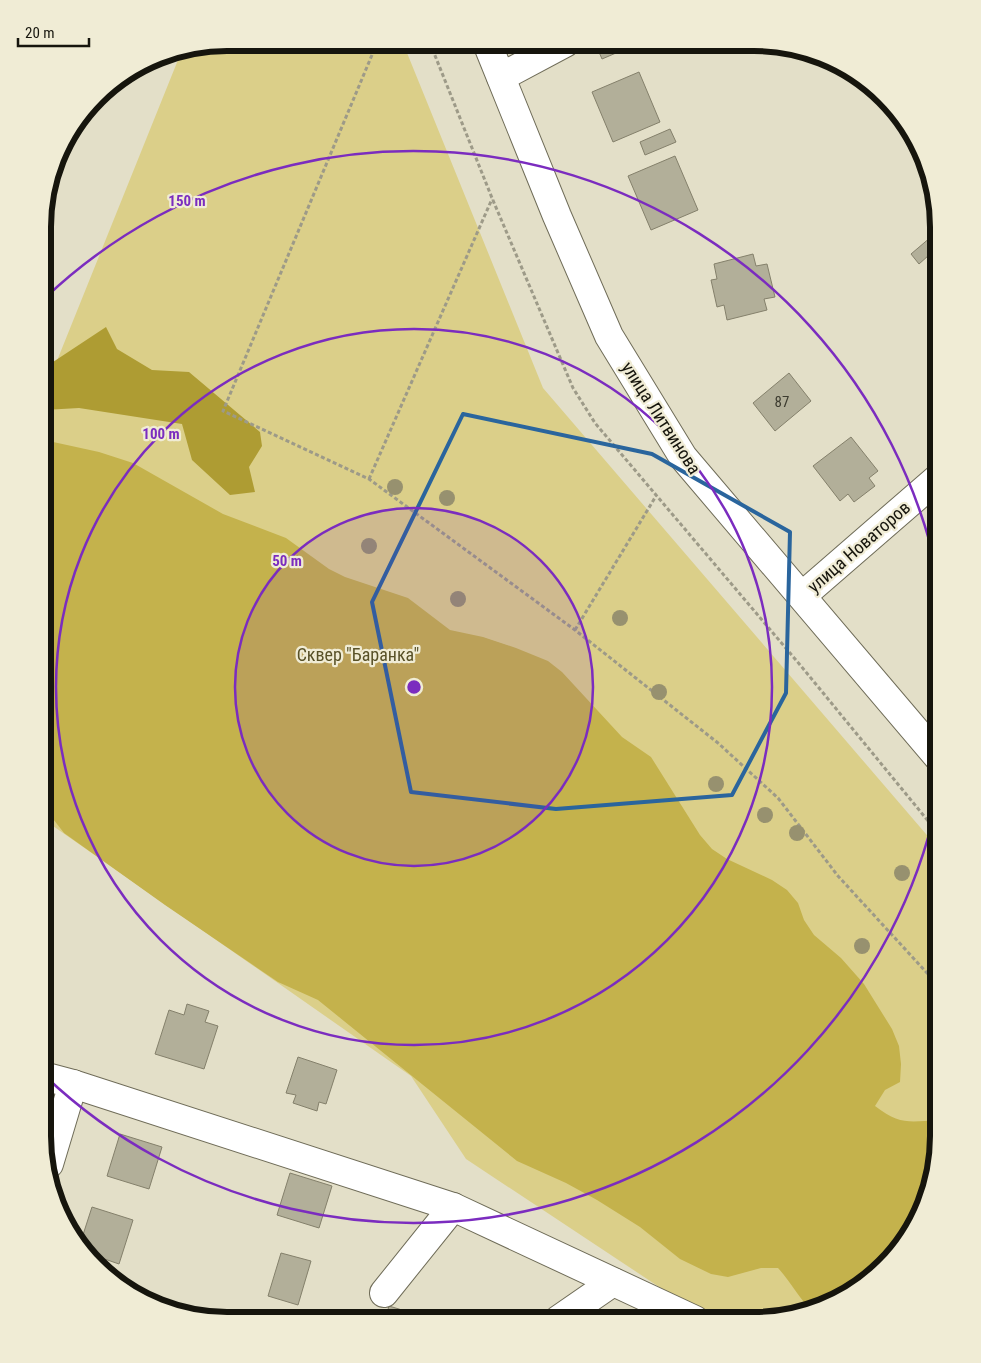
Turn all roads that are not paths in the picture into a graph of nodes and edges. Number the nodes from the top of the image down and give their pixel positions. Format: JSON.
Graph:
{"nodes":[{"id":1,"x":491,"y":51,"type":"edge"},
{"id":2,"x":550,"y":51,"type":"edge"},
{"id":3,"x":501,"y":76,"type":"junction"},
{"id":4,"x":930,"y":485,"type":"edge"},
{"id":5,"x":802,"y":596,"type":"junction"},
{"id":6,"x":929,"y":747,"type":"edge"},
{"id":7,"x":51,"y":1078,"type":"edge"},
{"id":8,"x":73,"y":1084,"type":"junction"},
{"id":9,"x":52,"y":1153,"type":"edge"},
{"id":10,"x":452,"y":1207,"type":"junction"},
{"id":11,"x":613,"y":1282,"type":"junction"},
{"id":12,"x":384,"y":1293,"type":"dead end"},
{"id":13,"x":570,"y":1312,"type":"edge"},
{"id":14,"x":662,"y":1312,"type":"edge"}],
"edges":[{"from":1,"to":3,"type":"street","name":"улица Литвинова"},
{"from":2,"to":3,"type":"street"},
{"from":3,"to":5,"type":"street","name":"улица Литвинова"},
{"from":4,"to":5,"type":"street","name":"улица Новаторов"},
{"from":5,"to":6,"type":"street","name":"улица Литвинова"},
{"from":7,"to":8,"type":"street"},
{"from":8,"to":9,"type":"street"},
{"from":8,"to":10,"type":"street"},
{"from":10,"to":11,"type":"street"},
{"from":10,"to":12,"type":"street"},
{"from":11,"to":13,"type":"street"},
{"from":11,"to":14,"type":"street"}]}
